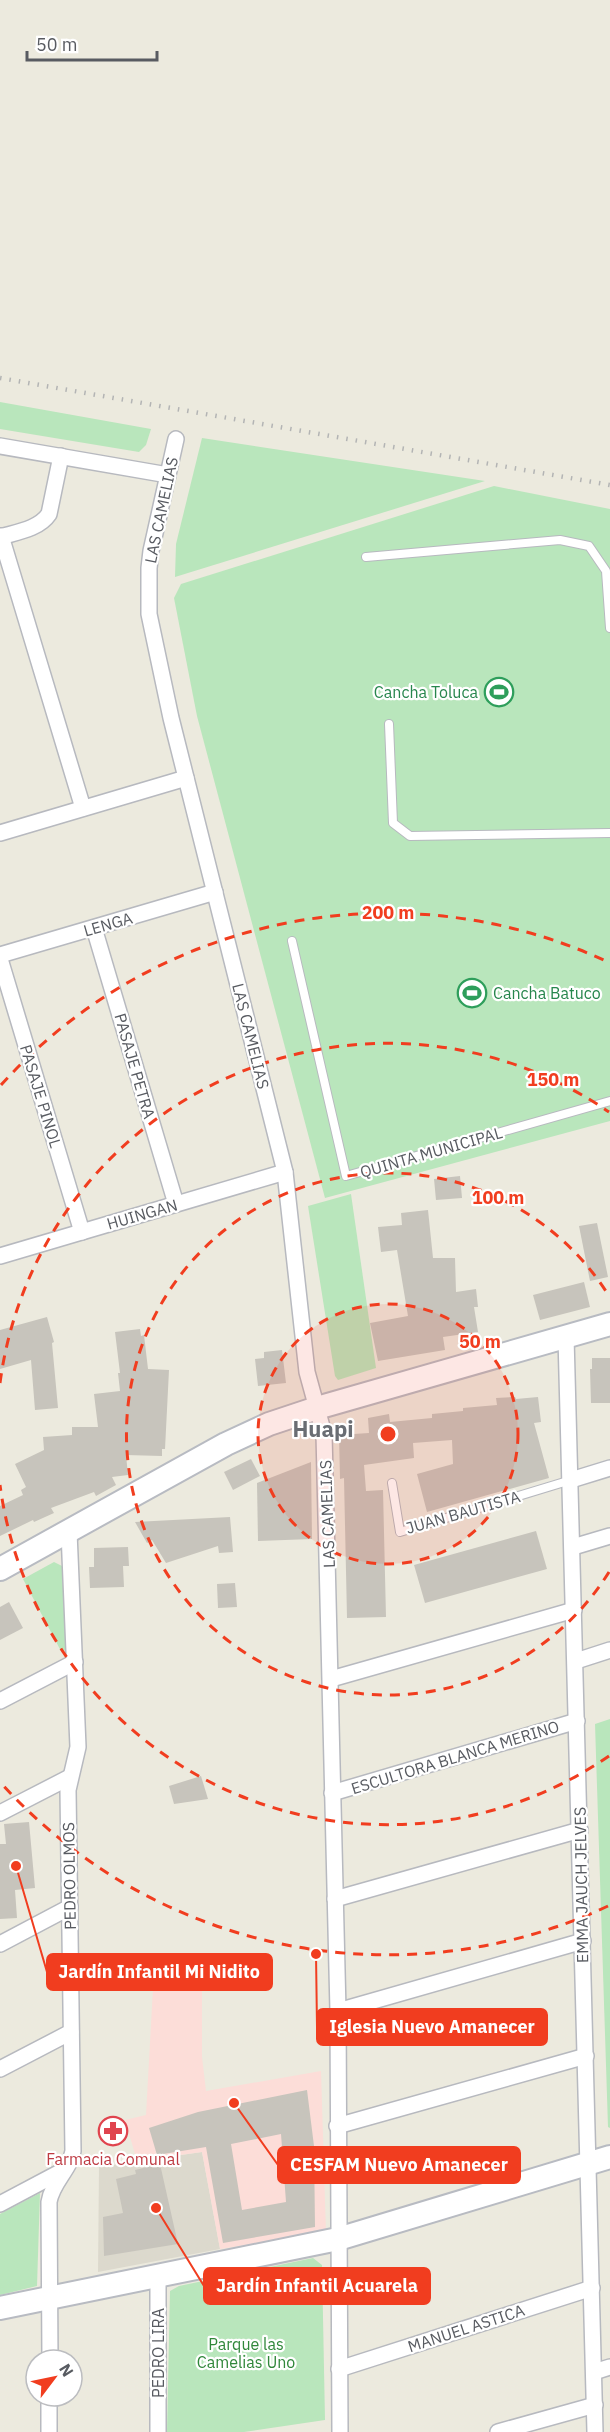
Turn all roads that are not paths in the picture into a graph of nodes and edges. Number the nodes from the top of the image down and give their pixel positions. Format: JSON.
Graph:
{"nodes":[{"id":1,"x":176,"y":439,"type":"dead end"},
{"id":2,"x":0,"y":446,"type":"edge"},
{"id":3,"x":61,"y":456,"type":"junction"},
{"id":4,"x":168,"y":475,"type":"junction"},
{"id":5,"x":1,"y":536,"type":"edge"},
{"id":6,"x":366,"y":557,"type":"dead end"},
{"id":7,"x":610,"y":628,"type":"edge"},
{"id":8,"x":389,"y":724,"type":"dead end"},
{"id":9,"x":186,"y":778,"type":"junction"},
{"id":10,"x":83,"y":808,"type":"junction"},
{"id":11,"x":0,"y":833,"type":"edge"},
{"id":12,"x":610,"y":833,"type":"edge"},
{"id":13,"x":215,"y":892,"type":"junction"},
{"id":14,"x":94,"y":928,"type":"junction"},
{"id":15,"x":292,"y":940,"type":"dead end"},
{"id":16,"x":0,"y":957,"type":"edge"},
{"id":17,"x":610,"y":1101,"type":"edge"},
{"id":18,"x":285,"y":1172,"type":"junction"},
{"id":19,"x":176,"y":1204,"type":"junction"},
{"id":20,"x":82,"y":1232,"type":"junction"},
{"id":21,"x":0,"y":1256,"type":"edge"},
{"id":22,"x":610,"y":1324,"type":"edge"},
{"id":23,"x":566,"y":1337,"type":"junction"},
{"id":24,"x":317,"y":1408,"type":"junction"},
{"id":25,"x":610,"y":1468,"type":"edge"},
{"id":26,"x":571,"y":1480,"type":"junction"},
{"id":27,"x":392,"y":1483,"type":"dead end"},
{"id":28,"x":69,"y":1532,"type":"junction"},
{"id":29,"x":610,"y":1536,"type":"edge"},
{"id":30,"x":573,"y":1547,"type":"junction"},
{"id":31,"x":0,"y":1569,"type":"edge"},
{"id":32,"x":574,"y":1610,"type":"junction"},
{"id":33,"x":610,"y":1650,"type":"edge"},
{"id":34,"x":576,"y":1661,"type":"junction"},
{"id":35,"x":75,"y":1662,"type":"junction"},
{"id":36,"x":331,"y":1678,"type":"junction"},
{"id":37,"x":0,"y":1701,"type":"edge"},
{"id":38,"x":577,"y":1721,"type":"junction"},
{"id":39,"x":70,"y":1777,"type":"junction"},
{"id":40,"x":332,"y":1793,"type":"junction"},
{"id":41,"x":0,"y":1813,"type":"edge"},
{"id":42,"x":580,"y":1830,"type":"junction"},
{"id":43,"x":335,"y":1899,"type":"junction"},
{"id":44,"x":70,"y":1907,"type":"junction"},
{"id":45,"x":583,"y":1941,"type":"junction"},
{"id":46,"x":0,"y":1944,"type":"edge"},
{"id":47,"x":338,"y":2011,"type":"junction"},
{"id":48,"x":71,"y":2032,"type":"junction"},
{"id":49,"x":586,"y":2056,"type":"junction"},
{"id":50,"x":0,"y":2070,"type":"edge"},
{"id":51,"x":337,"y":2126,"type":"junction"},
{"id":52,"x":610,"y":2157,"type":"edge"},
{"id":53,"x":589,"y":2164,"type":"junction"},
{"id":54,"x":65,"y":2169,"type":"junction"},
{"id":55,"x":0,"y":2204,"type":"edge"},
{"id":56,"x":338,"y":2239,"type":"junction"},
{"id":57,"x":158,"y":2275,"type":"junction"},
{"id":58,"x":592,"y":2288,"type":"junction"},
{"id":59,"x":51,"y":2297,"type":"junction"},
{"id":60,"x":0,"y":2308,"type":"edge"},
{"id":61,"x":50,"y":2348,"type":"edge"},
{"id":62,"x":610,"y":2367,"type":"edge"},
{"id":63,"x":339,"y":2369,"type":"junction"},
{"id":64,"x":594,"y":2372,"type":"junction"},
{"id":65,"x":595,"y":2405,"type":"junction"},
{"id":66,"x":49,"y":2408,"type":"edge"},
{"id":67,"x":49,"y":2432,"type":"edge"},
{"id":68,"x":158,"y":2432,"type":"edge"},
{"id":69,"x":340,"y":2432,"type":"edge"},
{"id":70,"x":498,"y":2432,"type":"edge"},
{"id":71,"x":595,"y":2432,"type":"edge"}],
"edges":[{"from":1,"to":4,"type":"street","name":"LAS CAMELIAS"},
{"from":2,"to":3,"type":"street"},
{"from":3,"to":4,"type":"street"},
{"from":3,"to":5,"type":"street"},
{"from":4,"to":9,"type":"street","name":"LAS CAMELIAS"},
{"from":5,"to":10,"type":"street"},
{"from":6,"to":7,"type":"lane"},
{"from":8,"to":12,"type":"lane"},
{"from":9,"to":10,"type":"street"},
{"from":9,"to":13,"type":"street","name":"LAS CAMELIAS"},
{"from":10,"to":11,"type":"street"},
{"from":13,"to":14,"type":"street","name":"LENGA"},
{"from":13,"to":18,"type":"street","name":"LAS CAMELIAS"},
{"from":14,"to":16,"type":"street","name":"LENGA"},
{"from":14,"to":19,"type":"street","name":"PASAJE PETRA"},
{"from":15,"to":17,"type":"lane","name":"QUINTA MUNICIPAL"},
{"from":16,"to":20,"type":"street","name":"PASAJE PINOL"},
{"from":18,"to":19,"type":"street","name":"HUINGAN"},
{"from":18,"to":24,"type":"street","name":"LAS CAMELIAS"},
{"from":19,"to":20,"type":"street","name":"HUINGAN"},
{"from":20,"to":21,"type":"street","name":"HUINGAN"},
{"from":22,"to":23,"type":"street"},
{"from":23,"to":24,"type":"street"},
{"from":23,"to":26,"type":"street","name":"EMMA JAUCH JELVES"},
{"from":24,"to":28,"type":"street"},
{"from":24,"to":36,"type":"street","name":"LAS CAMELIAS"},
{"from":25,"to":26,"type":"street"},
{"from":26,"to":27,"type":"lane","name":"JUAN BAUTISTA"},
{"from":26,"to":30,"type":"street","name":"EMMA JAUCH JELVES"},
{"from":28,"to":31,"type":"street"},
{"from":28,"to":35,"type":"street","name":"PEDRO OLMOS"},
{"from":29,"to":30,"type":"street"},
{"from":30,"to":32,"type":"street","name":"EMMA JAUCH JELVES"},
{"from":32,"to":34,"type":"street","name":"EMMA JAUCH JELVES"},
{"from":32,"to":36,"type":"street"},
{"from":33,"to":34,"type":"street"},
{"from":34,"to":38,"type":"street","name":"EMMA JAUCH JELVES"},
{"from":35,"to":37,"type":"street"},
{"from":35,"to":39,"type":"street","name":"PEDRO OLMOS"},
{"from":36,"to":40,"type":"street","name":"LAS CAMELIAS"},
{"from":38,"to":40,"type":"street","name":"ESCULTORA BLANCA MERINO"},
{"from":38,"to":42,"type":"street","name":"EMMA JAUCH JELVES"},
{"from":39,"to":41,"type":"street"},
{"from":39,"to":44,"type":"street","name":"PEDRO OLMOS"},
{"from":40,"to":43,"type":"street","name":"LAS CAMELIAS"},
{"from":42,"to":43,"type":"street"},
{"from":42,"to":45,"type":"street","name":"EMMA JAUCH JELVES"},
{"from":43,"to":47,"type":"street","name":"LAS CAMELIAS"},
{"from":44,"to":46,"type":"street"},
{"from":44,"to":48,"type":"street","name":"PEDRO OLMOS"},
{"from":45,"to":47,"type":"street"},
{"from":45,"to":49,"type":"street","name":"EMMA JAUCH JELVES"},
{"from":47,"to":51,"type":"street","name":"LAS CAMELIAS"},
{"from":48,"to":50,"type":"street"},
{"from":48,"to":54,"type":"street","name":"PEDRO OLMOS"},
{"from":49,"to":51,"type":"street"},
{"from":49,"to":53,"type":"street","name":"EMMA JAUCH JELVES"},
{"from":51,"to":56,"type":"street","name":"LAS CAMELIAS"},
{"from":52,"to":53,"type":"street"},
{"from":53,"to":56,"type":"street"},
{"from":53,"to":58,"type":"street","name":"EMMA JAUCH JELVES"},
{"from":54,"to":55,"type":"street"},
{"from":54,"to":59,"type":"street","name":"PEDRO OLMOS"},
{"from":56,"to":57,"type":"street"},
{"from":56,"to":63,"type":"street","name":"LAS CAMELIAS"},
{"from":57,"to":59,"type":"street"},
{"from":57,"to":68,"type":"street","name":"PEDRO LIRA"},
{"from":58,"to":63,"type":"street","name":"MANUEL ASTICA"},
{"from":58,"to":64,"type":"street","name":"EMMA JAUCH JELVES"},
{"from":59,"to":60,"type":"street"},
{"from":59,"to":61,"type":"street","name":"PEDRO OLMOS"},
{"from":62,"to":64,"type":"street"},
{"from":63,"to":69,"type":"street","name":"LAS CAMELIAS"},
{"from":64,"to":65,"type":"street","name":"EMMA JAUCH JELVES"},
{"from":65,"to":70,"type":"street"},
{"from":65,"to":71,"type":"street","name":"EMMA JAUCH JELVES"},
{"from":66,"to":67,"type":"street"}]}
